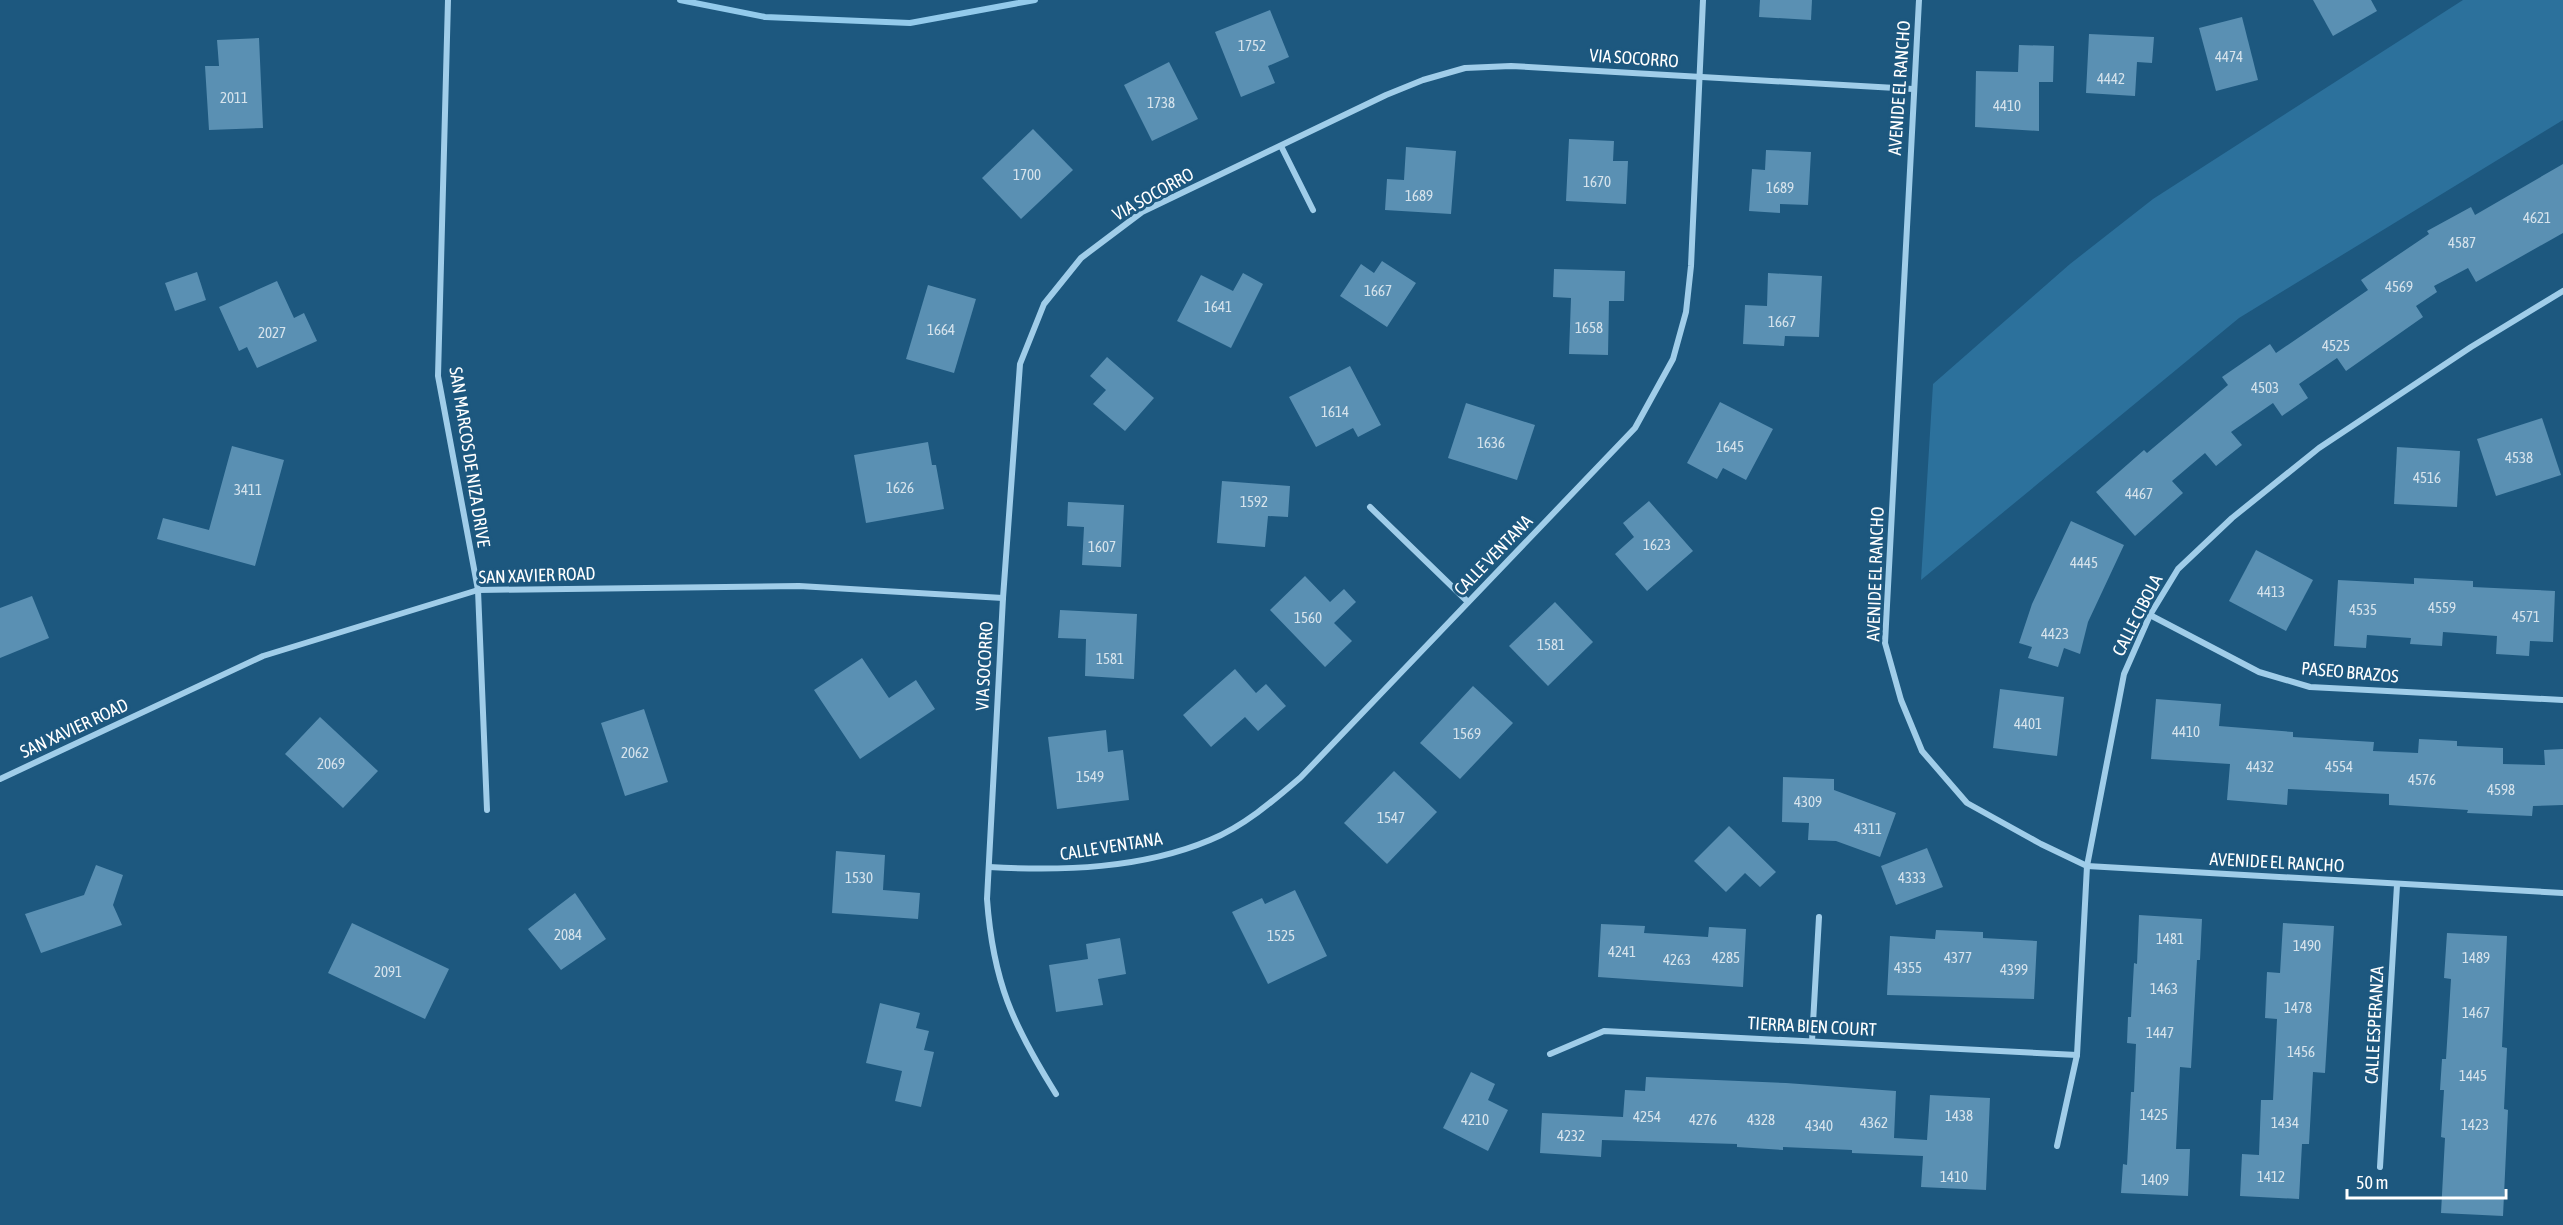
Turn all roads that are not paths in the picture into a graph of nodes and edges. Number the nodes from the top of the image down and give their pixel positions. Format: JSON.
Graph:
{"nodes":[{"id":1,"x":448,"y":0,"type":"edge"},
{"id":2,"x":1703,"y":0,"type":"edge"},
{"id":3,"x":1919,"y":0,"type":"edge"},
{"id":4,"x":1699,"y":77,"type":"junction"},
{"id":5,"x":1913,"y":88,"type":"junction"},
{"id":6,"x":1281,"y":146,"type":"junction"},
{"id":7,"x":1313,"y":210,"type":"dead end"},
{"id":8,"x":2563,"y":291,"type":"edge"},
{"id":9,"x":1370,"y":507,"type":"dead end"},
{"id":10,"x":478,"y":590,"type":"junction"},
{"id":11,"x":1003,"y":598,"type":"junction"},
{"id":12,"x":1468,"y":602,"type":"junction"},
{"id":13,"x":2150,"y":615,"type":"junction"},
{"id":14,"x":2563,"y":700,"type":"edge"},
{"id":15,"x":0,"y":779,"type":"edge"},
{"id":16,"x":487,"y":810,"type":"dead end"},
{"id":17,"x":2087,"y":866,"type":"junction"},
{"id":18,"x":989,"y":867,"type":"junction"},
{"id":19,"x":2397,"y":885,"type":"junction"},
{"id":20,"x":2563,"y":893,"type":"edge"},
{"id":21,"x":1819,"y":917,"type":"dead end"},
{"id":22,"x":1812,"y":1041,"type":"junction"},
{"id":23,"x":1550,"y":1054,"type":"dead end"},
{"id":24,"x":2077,"y":1055,"type":"junction"},
{"id":25,"x":1056,"y":1094,"type":"dead end"},
{"id":26,"x":2057,"y":1146,"type":"dead end"},
{"id":27,"x":2380,"y":1167,"type":"dead end"}],
"edges":[{"from":1,"to":10,"type":"street","name":"SAN MARCOS DE NIZA DRIVE"},
{"from":2,"to":4,"type":"street","name":"CALLE VENTANA"},
{"from":3,"to":5,"type":"street","name":"AVENIDE EL RANCHO"},
{"from":4,"to":5,"type":"street","name":"VIA SOCORRO"},
{"from":4,"to":6,"type":"street","name":"VIA SOCORRO"},
{"from":4,"to":12,"type":"street","name":"CALLE VENTANA"},
{"from":5,"to":17,"type":"street","name":"AVENIDE EL RANCHO"},
{"from":6,"to":7,"type":"street"},
{"from":6,"to":11,"type":"street","name":"VIA SOCORRO"},
{"from":8,"to":13,"type":"street","name":"CALLE CIBOLA"},
{"from":9,"to":12,"type":"street"},
{"from":10,"to":11,"type":"street","name":"SAN XAVIER ROAD"},
{"from":10,"to":15,"type":"street","name":"SAN XAVIER ROAD"},
{"from":10,"to":16,"type":"street","name":"SAN MARCOS DE NIZA DRIVE"},
{"from":11,"to":18,"type":"street","name":"VIA SOCORRO"},
{"from":12,"to":18,"type":"street","name":"CALLE VENTANA"},
{"from":13,"to":14,"type":"street","name":"PASEO BRAZOS"},
{"from":13,"to":17,"type":"street","name":"CALLE CIBOLA"},
{"from":17,"to":19,"type":"street","name":"AVENIDE EL RANCHO"},
{"from":17,"to":24,"type":"street","name":"CALLE CIBOLA"},
{"from":18,"to":25,"type":"street","name":"VIA SOCORRO"},
{"from":19,"to":20,"type":"street","name":"AVENIDE EL RANCHO"},
{"from":19,"to":27,"type":"street","name":"CALLE ESPERANZA"},
{"from":21,"to":22,"type":"street"},
{"from":22,"to":23,"type":"street","name":"TIERRA BIEN COURT"},
{"from":22,"to":24,"type":"street","name":"TIERRA BIEN COURT"},
{"from":24,"to":26,"type":"street","name":"CALLE CIBOLA"}]}
